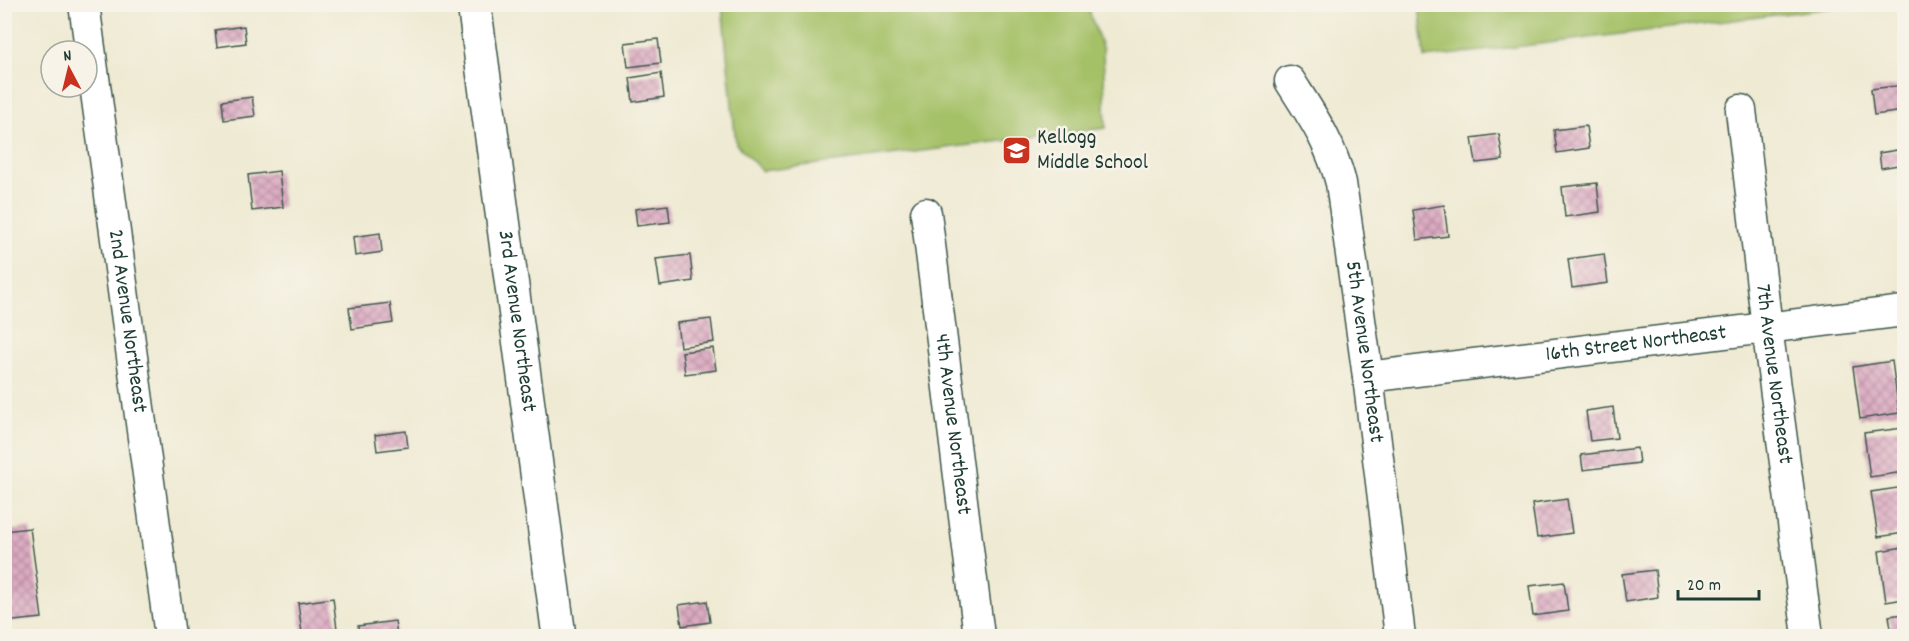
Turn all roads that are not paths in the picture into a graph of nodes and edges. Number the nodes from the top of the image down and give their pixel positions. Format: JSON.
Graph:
{"nodes":[{"id":1,"x":84,"y":4,"type":"edge"},
{"id":2,"x":474,"y":4,"type":"edge"},
{"id":3,"x":1290,"y":81,"type":"dead end"},
{"id":4,"x":1741,"y":110,"type":"dead end"},
{"id":5,"x":926,"y":213,"type":"dead end"},
{"id":6,"x":1905,"y":311,"type":"edge"},
{"id":7,"x":1767,"y":327,"type":"junction"},
{"id":8,"x":1368,"y":377,"type":"junction"},
{"id":9,"x":170,"y":636,"type":"edge"},
{"id":10,"x":560,"y":636,"type":"edge"},
{"id":11,"x":979,"y":636,"type":"edge"},
{"id":12,"x":1400,"y":636,"type":"edge"},
{"id":13,"x":1808,"y":636,"type":"edge"}],
"edges":[{"from":1,"to":9,"type":"street","name":"2nd Avenue Northeast"},
{"from":2,"to":10,"type":"street","name":"3rd Avenue Northeast"},
{"from":3,"to":8,"type":"street","name":"5th Avenue Northeast"},
{"from":4,"to":7,"type":"street","name":"7th Avenue Northeast"},
{"from":5,"to":11,"type":"street","name":"4th Avenue Northeast"},
{"from":6,"to":7,"type":"street","name":"16th Street Northeast"},
{"from":7,"to":8,"type":"street","name":"16th Street Northeast"},
{"from":7,"to":13,"type":"street","name":"7th Avenue Northeast"},
{"from":8,"to":12,"type":"street","name":"5th Avenue Northeast"}]}
